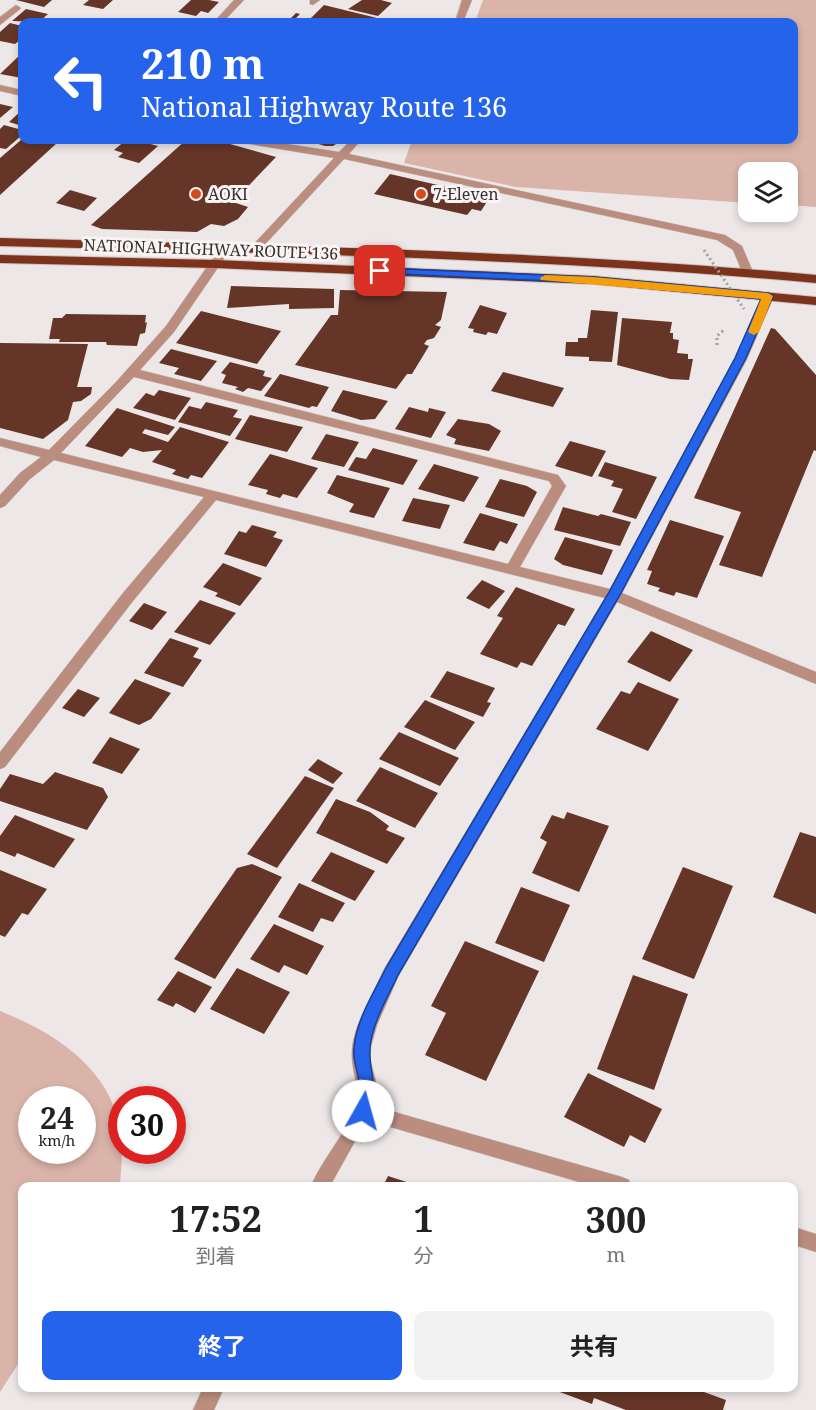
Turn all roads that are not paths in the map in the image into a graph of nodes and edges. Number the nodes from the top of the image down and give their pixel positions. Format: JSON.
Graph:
{"nodes":[{"id":1,"x":239,"y":0,"type":"edge"},
{"id":2,"x":467,"y":0,"type":"edge"},
{"id":3,"x":16,"y":8,"type":"dead end"},
{"id":4,"x":222,"y":18,"type":"edge"},
{"id":5,"x":460,"y":18,"type":"edge"},
{"id":6,"x":0,"y":22,"type":"edge"},
{"id":7,"x":0,"y":88,"type":"edge"},
{"id":8,"x":18,"y":92,"type":"edge"},
{"id":9,"x":268,"y":144,"type":"edge"},
{"id":10,"x":352,"y":144,"type":"edge"},
{"id":11,"x":339,"y":156,"type":"junction"},
{"id":12,"x":0,"y":242,"type":"edge"},
{"id":13,"x":226,"y":248,"type":"junction"},
{"id":14,"x":255,"y":249,"type":"junction"},
{"id":15,"x":0,"y":259,"type":"edge"},
{"id":16,"x":215,"y":264,"type":"junction"},
{"id":17,"x":747,"y":272,"type":"junction"},
{"id":18,"x":816,"y":279,"type":"edge"},
{"id":19,"x":768,"y":296,"type":"junction"},
{"id":20,"x":816,"y":301,"type":"edge"},
{"id":21,"x":132,"y":372,"type":"junction"},
{"id":22,"x":0,"y":442,"type":"edge"},
{"id":23,"x":50,"y":456,"type":"junction"},
{"id":24,"x":212,"y":496,"type":"junction"},
{"id":25,"x":0,"y":503,"type":"edge"},
{"id":26,"x":512,"y":569,"type":"junction"},
{"id":27,"x":614,"y":595,"type":"junction"},
{"id":28,"x":816,"y":678,"type":"edge"},
{"id":29,"x":0,"y":763,"type":"edge"},
{"id":30,"x":363,"y":1111,"type":"junction"},
{"id":31,"x":322,"y":1182,"type":"edge"},
{"id":32,"x":608,"y":1182,"type":"edge"},
{"id":33,"x":798,"y":1237,"type":"edge"},
{"id":34,"x":816,"y":1243,"type":"edge"},
{"id":35,"x":212,"y":1392,"type":"edge"},
{"id":36,"x":203,"y":1410,"type":"edge"}],
"edges":[{"from":1,"to":4,"type":"street"},
{"from":2,"to":5,"type":"street"},
{"from":3,"to":6,"type":"street"},
{"from":7,"to":8,"type":"street"},
{"from":9,"to":11,"type":"street"},
{"from":10,"to":11,"type":"street"},
{"from":11,"to":14,"type":"street"},
{"from":11,"to":17,"type":"street"},
{"from":12,"to":13,"type":"highway","name":"NATIONAL HIGHWAY ROUTE 136"},
{"from":13,"to":14,"type":"highway","name":"NATIONAL HIGHWAY ROUTE 136"},
{"from":13,"to":16,"type":"street"},
{"from":14,"to":17,"type":"highway","name":"NATIONAL HIGHWAY ROUTE 136"},
{"from":15,"to":16,"type":"highway","name":"NATIONAL HIGHWAY ROUTE 136"},
{"from":16,"to":19,"type":"highway","name":"NATIONAL HIGHWAY ROUTE 136"},
{"from":16,"to":21,"type":"street"},
{"from":17,"to":18,"type":"highway","name":"NATIONAL HIGHWAY ROUTE 136"},
{"from":19,"to":20,"type":"highway","name":"NATIONAL HIGHWAY ROUTE 136"},
{"from":19,"to":27,"type":"street"},
{"from":21,"to":23,"type":"street"},
{"from":21,"to":26,"type":"street"},
{"from":22,"to":23,"type":"street"},
{"from":23,"to":24,"type":"street"},
{"from":23,"to":25,"type":"street"},
{"from":24,"to":26,"type":"street"},
{"from":24,"to":29,"type":"street"},
{"from":26,"to":27,"type":"street"},
{"from":27,"to":28,"type":"street"},
{"from":27,"to":30,"type":"street"},
{"from":30,"to":31,"type":"street"},
{"from":30,"to":32,"type":"street"},
{"from":33,"to":34,"type":"street"},
{"from":35,"to":36,"type":"street"}]}
